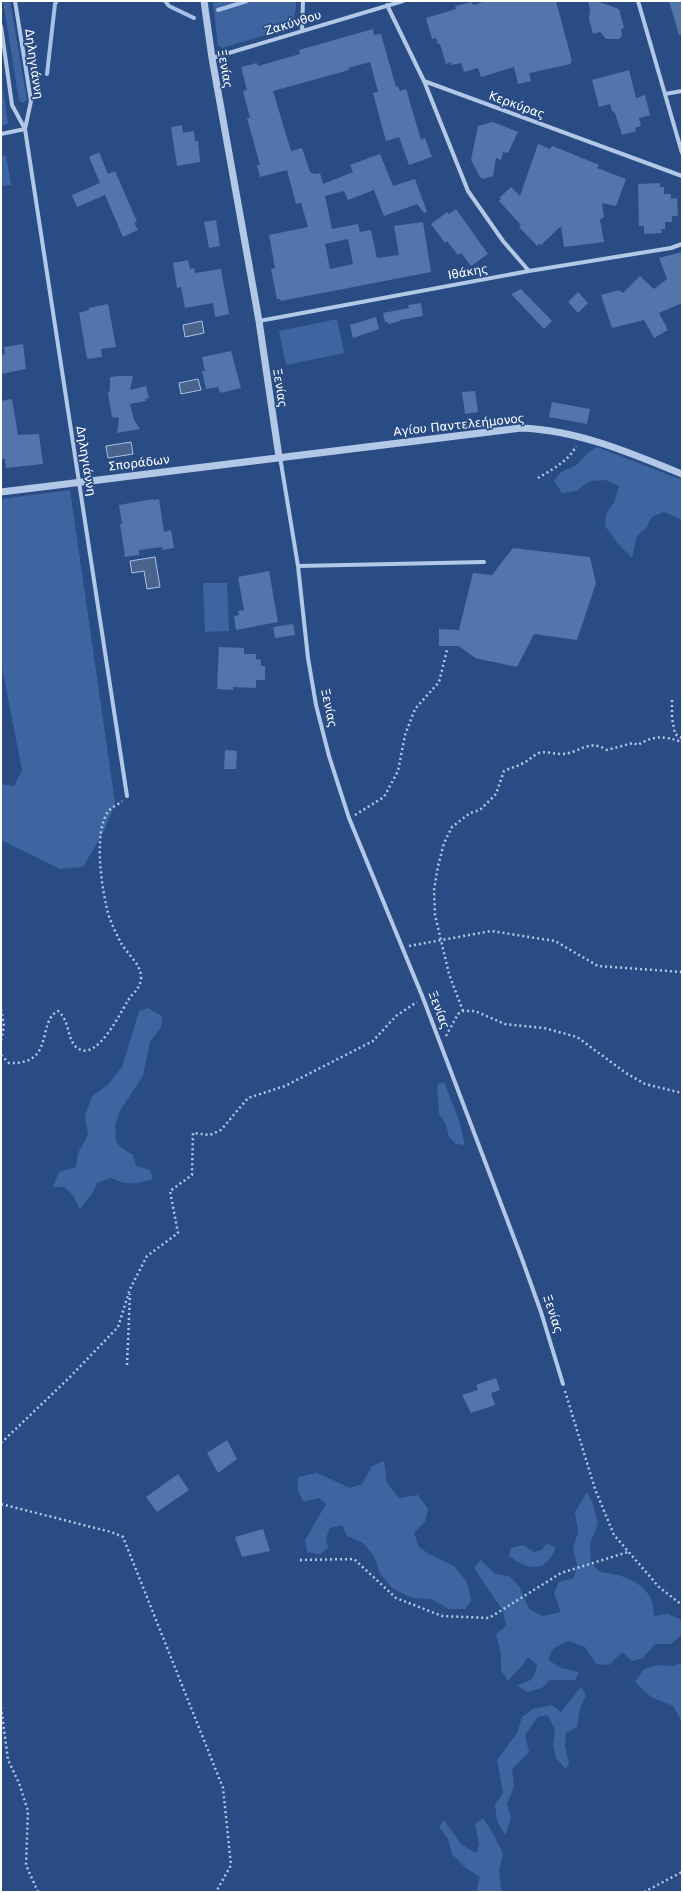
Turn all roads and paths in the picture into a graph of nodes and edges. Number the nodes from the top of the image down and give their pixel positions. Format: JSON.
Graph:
{"nodes":[{"id":1,"x":15,"y":1,"type":"edge"},
{"id":2,"x":204,"y":1,"type":"edge"},
{"id":3,"x":303,"y":1,"type":"edge"},
{"id":4,"x":403,"y":1,"type":"edge"},
{"id":5,"x":638,"y":1,"type":"edge"},
{"id":6,"x":387,"y":5,"type":"junction"},
{"id":7,"x":1,"y":26,"type":"edge"},
{"id":8,"x":302,"y":31,"type":"junction"},
{"id":9,"x":212,"y":58,"type":"junction"},
{"id":10,"x":424,"y":81,"type":"junction"},
{"id":11,"x":682,"y":90,"type":"edge"},
{"id":12,"x":665,"y":94,"type":"junction"},
{"id":13,"x":25,"y":129,"type":"junction"},
{"id":14,"x":1,"y":134,"type":"edge"},
{"id":15,"x":682,"y":153,"type":"edge"},
{"id":16,"x":682,"y":176,"type":"edge"},
{"id":17,"x":682,"y":244,"type":"edge"},
{"id":18,"x":529,"y":271,"type":"junction"},
{"id":19,"x":258,"y":321,"type":"junction"},
{"id":20,"x":580,"y":437,"type":"junction"},
{"id":21,"x":279,"y":456,"type":"junction"},
{"id":22,"x":682,"y":474,"type":"edge"},
{"id":23,"x":538,"y":478,"type":"dead end"},
{"id":24,"x":79,"y":482,"type":"junction"},
{"id":25,"x":1,"y":492,"type":"edge"},
{"id":26,"x":484,"y":562,"type":"dead end"},
{"id":27,"x":298,"y":566,"type":"junction"},
{"id":28,"x":447,"y":650,"type":"dead end"},
{"id":29,"x":672,"y":700,"type":"dead end"},
{"id":30,"x":682,"y":738,"type":"edge"},
{"id":31,"x":682,"y":742,"type":"edge"},
{"id":32,"x":127,"y":796,"type":"joint"},
{"id":33,"x":349,"y":818,"type":"junction"},
{"id":34,"x":440,"y":940,"type":"junction"},
{"id":35,"x":403,"y":947,"type":"junction"},
{"id":36,"x":682,"y":972,"type":"edge"},
{"id":37,"x":423,"y":998,"type":"junction"},
{"id":38,"x":1,"y":1009,"type":"edge"},
{"id":39,"x":463,"y":1011,"type":"junction"},
{"id":40,"x":1,"y":1041,"type":"edge"},
{"id":41,"x":440,"y":1041,"type":"junction"},
{"id":42,"x":1,"y":1055,"type":"edge"},
{"id":43,"x":682,"y":1093,"type":"edge"},
{"id":44,"x":130,"y":1289,"type":"junction"},
{"id":45,"x":127,"y":1365,"type":"dead end"},
{"id":46,"x":563,"y":1384,"type":"joint"},
{"id":47,"x":1,"y":1443,"type":"edge"},
{"id":48,"x":1,"y":1504,"type":"edge"},
{"id":49,"x":628,"y":1552,"type":"junction"},
{"id":50,"x":300,"y":1560,"type":"dead end"},
{"id":51,"x":682,"y":1605,"type":"edge"},
{"id":52,"x":1,"y":1707,"type":"edge"},
{"id":53,"x":682,"y":1872,"type":"edge"},
{"id":54,"x":38,"y":1892,"type":"edge"},
{"id":55,"x":216,"y":1892,"type":"edge"},
{"id":56,"x":644,"y":1892,"type":"edge"}],
"edges":[{"from":1,"to":13,"type":"street","name":"Δηληγιάννη"},
{"from":2,"to":9,"type":"street","name":"Ξενίας"},
{"from":3,"to":8,"type":"street"},
{"from":4,"to":6,"type":"street","name":"Ζακύνθου"},
{"from":5,"to":12,"type":"street"},
{"from":6,"to":8,"type":"street","name":"Ζακύνθου"},
{"from":6,"to":10,"type":"street"},
{"from":7,"to":13,"type":"street","name":"Δηληγιάννη"},
{"from":8,"to":9,"type":"street","name":"Ζακύνθου"},
{"from":9,"to":19,"type":"street","name":"Ξενίας"},
{"from":10,"to":16,"type":"street","name":"Κερκύρας"},
{"from":10,"to":18,"type":"street"},
{"from":11,"to":12,"type":"street"},
{"from":12,"to":15,"type":"street"},
{"from":13,"to":14,"type":"street"},
{"from":13,"to":24,"type":"street","name":"Δηληγιάννη"},
{"from":17,"to":18,"type":"street","name":"Ιθάκης"},
{"from":18,"to":19,"type":"street","name":"Ιθάκης"},
{"from":19,"to":21,"type":"street","name":"Ξενίας"},
{"from":20,"to":21,"type":"street","name":"Αγίου Παντελεήμονος"},
{"from":20,"to":22,"type":"street","name":"Αγίου Παντελεήμονος"},
{"from":20,"to":23,"type":"path"},
{"from":21,"to":24,"type":"street","name":"Σποράδων"},
{"from":21,"to":27,"type":"street","name":"Ξενίας"},
{"from":24,"to":25,"type":"street","name":"Σποράδων"},
{"from":24,"to":32,"type":"street","name":"Δηληγιάννη"},
{"from":26,"to":27,"type":"street"},
{"from":27,"to":33,"type":"street","name":"Ξενίας"},
{"from":28,"to":33,"type":"path"},
{"from":29,"to":30,"type":"path"},
{"from":31,"to":34,"type":"path"},
{"from":32,"to":42,"type":"path"},
{"from":33,"to":35,"type":"street","name":"Ξενίας"},
{"from":34,"to":35,"type":"path"},
{"from":34,"to":36,"type":"path"},
{"from":34,"to":39,"type":"path"},
{"from":35,"to":37,"type":"street","name":"Ξενίας"},
{"from":37,"to":41,"type":"street","name":"Ξενίας"},
{"from":37,"to":44,"type":"path"},
{"from":38,"to":40,"type":"path"},
{"from":39,"to":41,"type":"path"},
{"from":39,"to":43,"type":"path"},
{"from":41,"to":46,"type":"street","name":"Ξενίας"},
{"from":44,"to":45,"type":"path"},
{"from":44,"to":47,"type":"path"},
{"from":46,"to":49,"type":"path"},
{"from":48,"to":55,"type":"path"},
{"from":49,"to":50,"type":"path"},
{"from":49,"to":51,"type":"path"},
{"from":52,"to":54,"type":"path"},
{"from":53,"to":56,"type":"path"}]}
